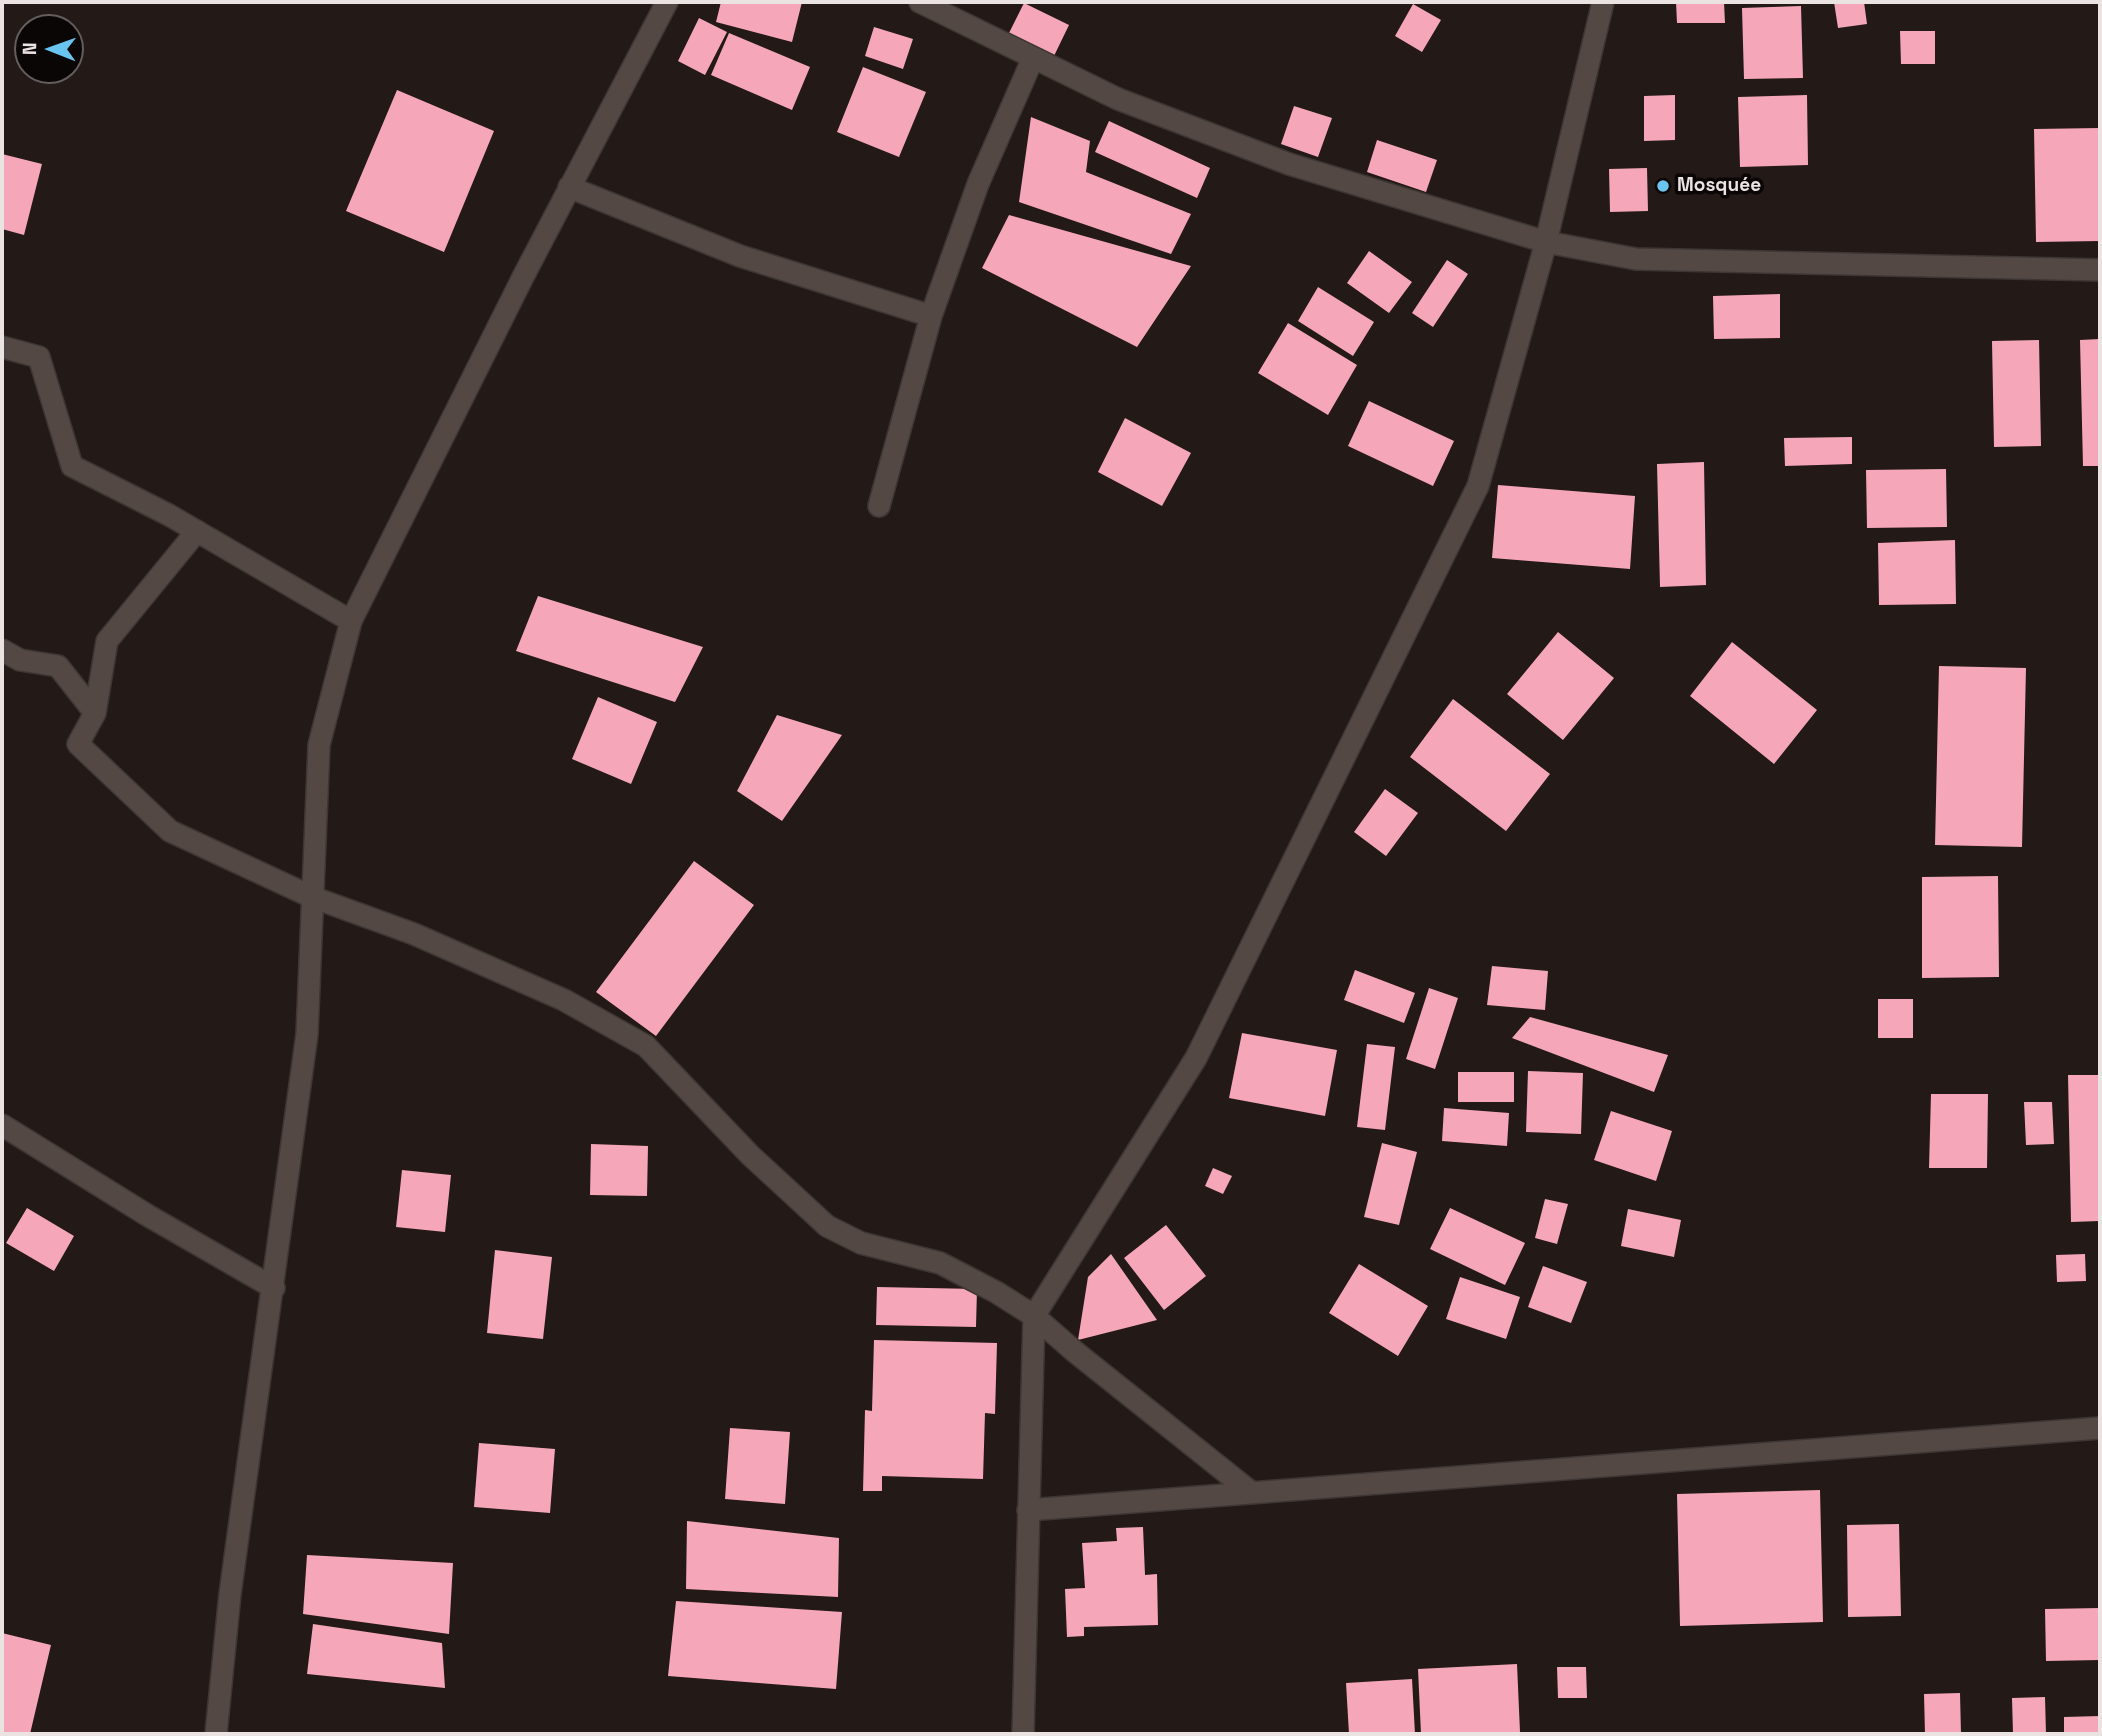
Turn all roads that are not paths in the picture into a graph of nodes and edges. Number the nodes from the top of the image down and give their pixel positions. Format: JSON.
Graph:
{"nodes":[{"id":1,"x":667,"y":2,"type":"edge"},
{"id":2,"x":920,"y":2,"type":"edge"},
{"id":3,"x":1603,"y":2,"type":"edge"},
{"id":4,"x":1032,"y":58,"type":"junction"},
{"id":5,"x":569,"y":187,"type":"junction"},
{"id":6,"x":1546,"y":242,"type":"junction"},
{"id":7,"x":2100,"y":270,"type":"edge"},
{"id":8,"x":931,"y":316,"type":"junction"},
{"id":9,"x":2,"y":347,"type":"edge"},
{"id":10,"x":878,"y":506,"type":"dead end"},
{"id":11,"x":197,"y":531,"type":"junction"},
{"id":12,"x":351,"y":621,"type":"junction"},
{"id":13,"x":2,"y":650,"type":"edge"},
{"id":14,"x":95,"y":713,"type":"junction"},
{"id":15,"x":312,"y":897,"type":"junction"},
{"id":16,"x":2,"y":1125,"type":"edge"},
{"id":17,"x":274,"y":1288,"type":"junction"},
{"id":18,"x":1034,"y":1316,"type":"junction"},
{"id":19,"x":2100,"y":1428,"type":"edge"},
{"id":20,"x":1252,"y":1493,"type":"junction"},
{"id":21,"x":1028,"y":1510,"type":"junction"},
{"id":22,"x":216,"y":1734,"type":"edge"},
{"id":23,"x":1023,"y":1734,"type":"edge"}],
"edges":[{"from":1,"to":5,"type":"street"},
{"from":2,"to":4,"type":"street"},
{"from":3,"to":6,"type":"street"},
{"from":4,"to":6,"type":"street"},
{"from":4,"to":8,"type":"street"},
{"from":5,"to":8,"type":"street"},
{"from":5,"to":12,"type":"street"},
{"from":6,"to":7,"type":"street"},
{"from":6,"to":18,"type":"street"},
{"from":8,"to":10,"type":"street"},
{"from":9,"to":11,"type":"street"},
{"from":11,"to":12,"type":"street"},
{"from":11,"to":14,"type":"street"},
{"from":12,"to":15,"type":"street"},
{"from":13,"to":14,"type":"street"},
{"from":14,"to":15,"type":"street"},
{"from":15,"to":17,"type":"street"},
{"from":15,"to":18,"type":"street"},
{"from":16,"to":17,"type":"street"},
{"from":17,"to":22,"type":"street"},
{"from":18,"to":20,"type":"street"},
{"from":18,"to":21,"type":"street"},
{"from":19,"to":20,"type":"street"},
{"from":20,"to":21,"type":"street"},
{"from":21,"to":23,"type":"street"}]}
